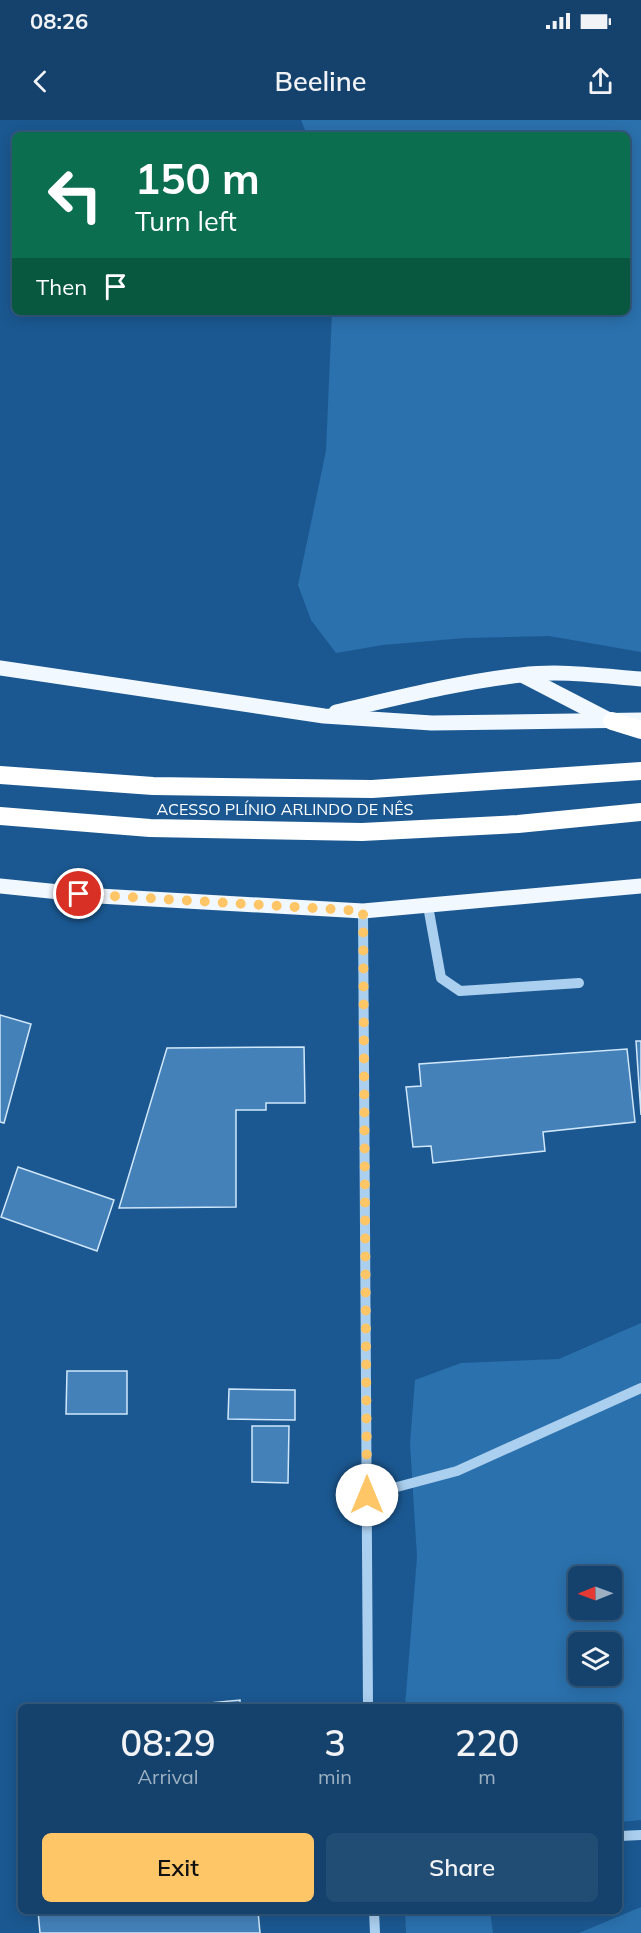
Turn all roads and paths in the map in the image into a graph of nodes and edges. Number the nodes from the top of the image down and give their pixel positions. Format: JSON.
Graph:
{"nodes":[{"id":1,"x":0,"y":668,"type":"edge"},
{"id":2,"x":522,"y":675,"type":"junction"},
{"id":3,"x":641,"y":680,"type":"edge"},
{"id":4,"x":322,"y":715,"type":"junction"},
{"id":5,"x":641,"y":720,"type":"edge"},
{"id":6,"x":612,"y":721,"type":"junction"},
{"id":7,"x":641,"y":730,"type":"edge"},
{"id":8,"x":641,"y":771,"type":"edge"},
{"id":9,"x":0,"y":775,"type":"edge"},
{"id":10,"x":641,"y":812,"type":"edge"},
{"id":11,"x":0,"y":816,"type":"edge"},
{"id":12,"x":0,"y":886,"type":"edge"},
{"id":13,"x":641,"y":886,"type":"edge"},
{"id":14,"x":428,"y":906,"type":"junction"},
{"id":15,"x":363,"y":911,"type":"junction"},
{"id":16,"x":579,"y":983,"type":"dead end"},
{"id":17,"x":641,"y":1388,"type":"edge"},
{"id":18,"x":367,"y":1495,"type":"junction"},
{"id":19,"x":368,"y":1704,"type":"edge"},
{"id":20,"x":641,"y":1835,"type":"edge"},
{"id":21,"x":622,"y":1836,"type":"edge"},
{"id":22,"x":374,"y":1914,"type":"edge"},
{"id":23,"x":375,"y":1933,"type":"edge"}],
"edges":[{"from":1,"to":4,"type":"main road"},
{"from":2,"to":3,"type":"main road"},
{"from":2,"to":4,"type":"main road"},
{"from":2,"to":6,"type":"main road"},
{"from":4,"to":6,"type":"main road"},
{"from":5,"to":6,"type":"main road"},
{"from":6,"to":7,"type":"highway"},
{"from":8,"to":9,"type":"highway","name":"ACESSO PLÍNIO ARLINDO DE NÊS"},
{"from":10,"to":11,"type":"highway","name":"ACESSO PLÍNIO ARLINDO DE NÊS"},
{"from":12,"to":15,"type":"main road"},
{"from":13,"to":14,"type":"main road"},
{"from":14,"to":15,"type":"main road"},
{"from":14,"to":16,"type":"street"},
{"from":15,"to":18,"type":"street"},
{"from":17,"to":18,"type":"street"},
{"from":18,"to":19,"type":"street"},
{"from":20,"to":21,"type":"street"},
{"from":22,"to":23,"type":"street"}]}
